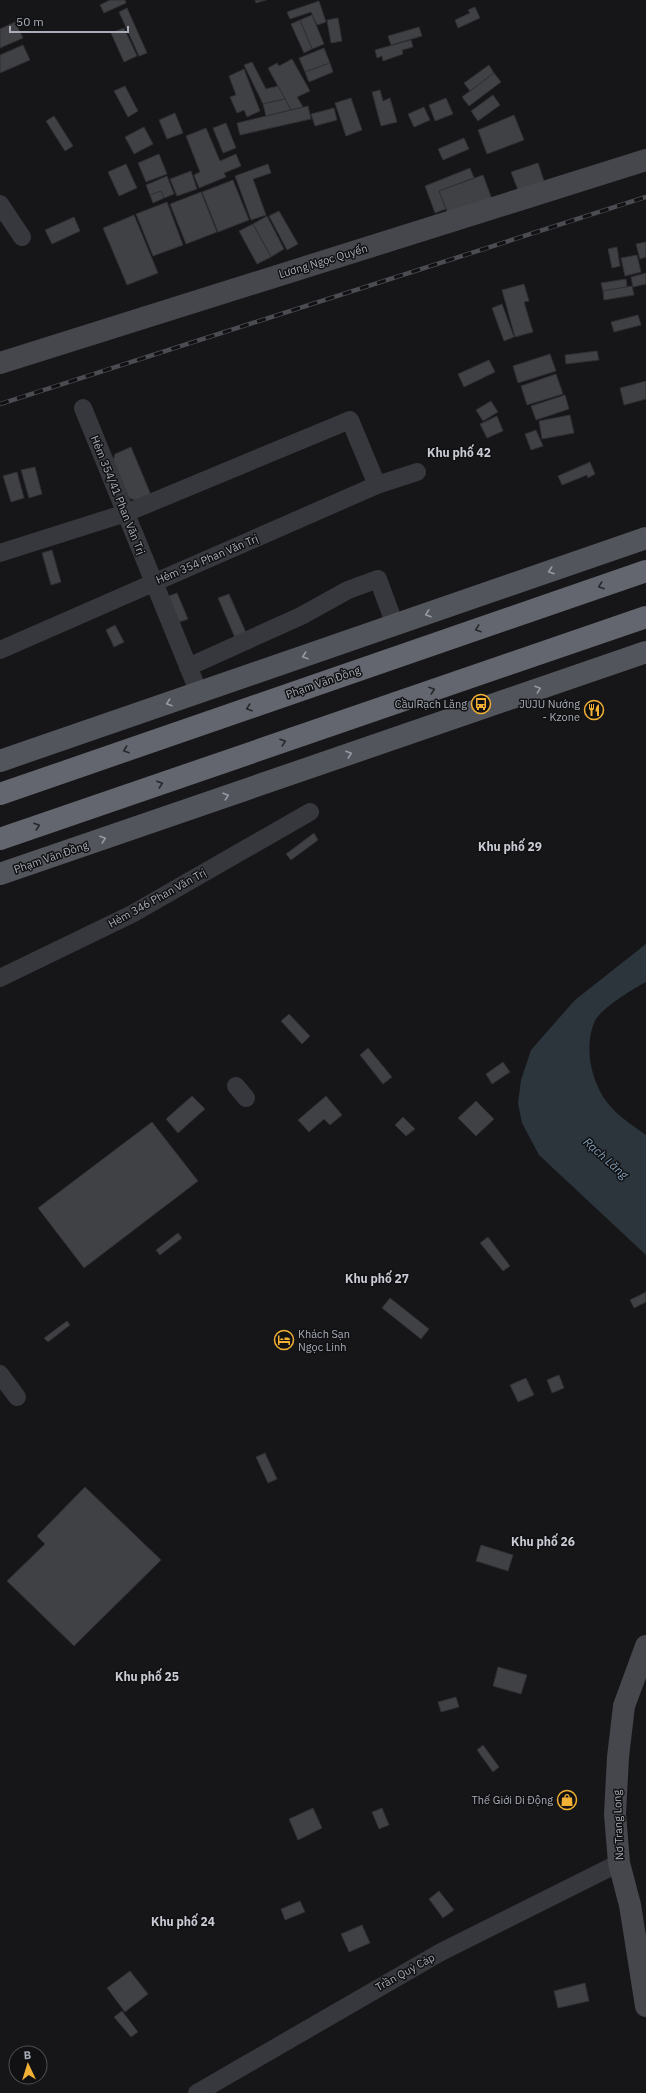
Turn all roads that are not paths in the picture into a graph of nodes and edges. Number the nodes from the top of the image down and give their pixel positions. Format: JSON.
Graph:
{"nodes":[{"id":1,"x":646,"y":160,"type":"edge"},
{"id":2,"x":0,"y":204,"type":"edge"},
{"id":3,"x":22,"y":237,"type":"dead end"},
{"id":4,"x":0,"y":363,"type":"edge"},
{"id":5,"x":83,"y":408,"type":"dead end"},
{"id":6,"x":417,"y":472,"type":"dead end"},
{"id":7,"x":377,"y":485,"type":"junction"},
{"id":8,"x":126,"y":514,"type":"junction"},
{"id":9,"x":637,"y":542,"type":"edge"},
{"id":10,"x":0,"y":552,"type":"edge"},
{"id":11,"x":642,"y":572,"type":"edge"},
{"id":12,"x":154,"y":582,"type":"junction"},
{"id":13,"x":646,"y":617,"type":"edge"},
{"id":14,"x":395,"y":625,"type":"junction"},
{"id":15,"x":0,"y":650,"type":"edge"},
{"id":16,"x":646,"y":652,"type":"edge"},
{"id":17,"x":403,"y":655,"type":"junction"},
{"id":18,"x":188,"y":667,"type":"junction"},
{"id":19,"x":199,"y":693,"type":"junction"},
{"id":20,"x":0,"y":761,"type":"edge"},
{"id":21,"x":0,"y":794,"type":"edge"},
{"id":22,"x":310,"y":812,"type":"dead end"},
{"id":23,"x":0,"y":839,"type":"edge"},
{"id":24,"x":0,"y":874,"type":"edge"},
{"id":25,"x":0,"y":978,"type":"edge"},
{"id":26,"x":0,"y":1374,"type":"edge"},
{"id":27,"x":17,"y":1397,"type":"dead end"},
{"id":28,"x":646,"y":1646,"type":"edge"},
{"id":29,"x":619,"y":1863,"type":"junction"},
{"id":30,"x":646,"y":2006,"type":"edge"},
{"id":31,"x":197,"y":2093,"type":"edge"}],
"edges":[{"from":1,"to":4,"type":"street","name":"Lương Ngọc Quyến"},
{"from":2,"to":3,"type":"street"},
{"from":5,"to":8,"type":"street","name":"Hẻm 354/41 Phan Văn Trị"},
{"from":6,"to":7,"type":"street","name":"Hẻm 354 Phan Văn Trị"},
{"from":7,"to":8,"type":"street"},
{"from":7,"to":12,"type":"street","name":"Hẻm 354 Phan Văn Trị"},
{"from":8,"to":10,"type":"street"},
{"from":8,"to":12,"type":"street","name":"Hẻm 354/41 Phan Văn Trị"},
{"from":9,"to":14,"type":"main road","one_way":true},
{"from":11,"to":17,"type":"highway","name":"Phạm Văn Đồng","one_way":true},
{"from":12,"to":15,"type":"street","name":"Hẻm 354 Phan Văn Trị"},
{"from":12,"to":18,"type":"street","name":"Hẻm 354/41 Phan Văn Trị"},
{"from":23,"to":13,"type":"highway","one_way":true},
{"from":14,"to":17,"type":"main road"},
{"from":14,"to":18,"type":"street"},
{"from":14,"to":19,"type":"main road","one_way":true},
{"from":24,"to":16,"type":"main road","name":"Phạm Văn Đồng","one_way":true},
{"from":17,"to":21,"type":"highway","name":"Phạm Văn Đồng","one_way":true},
{"from":18,"to":19,"type":"street","name":"Hẻm 354/41 Phan Văn Trị"},
{"from":19,"to":20,"type":"main road","one_way":true},
{"from":22,"to":25,"type":"street","name":"Hẻm 346 Phan Văn Trị"},
{"from":26,"to":27,"type":"street"},
{"from":28,"to":29,"type":"street","name":"Nơ Trang Long"},
{"from":29,"to":30,"type":"street","name":"Nơ Trang Long"},
{"from":29,"to":31,"type":"street","name":"Trần Quý Cáp"}]}
